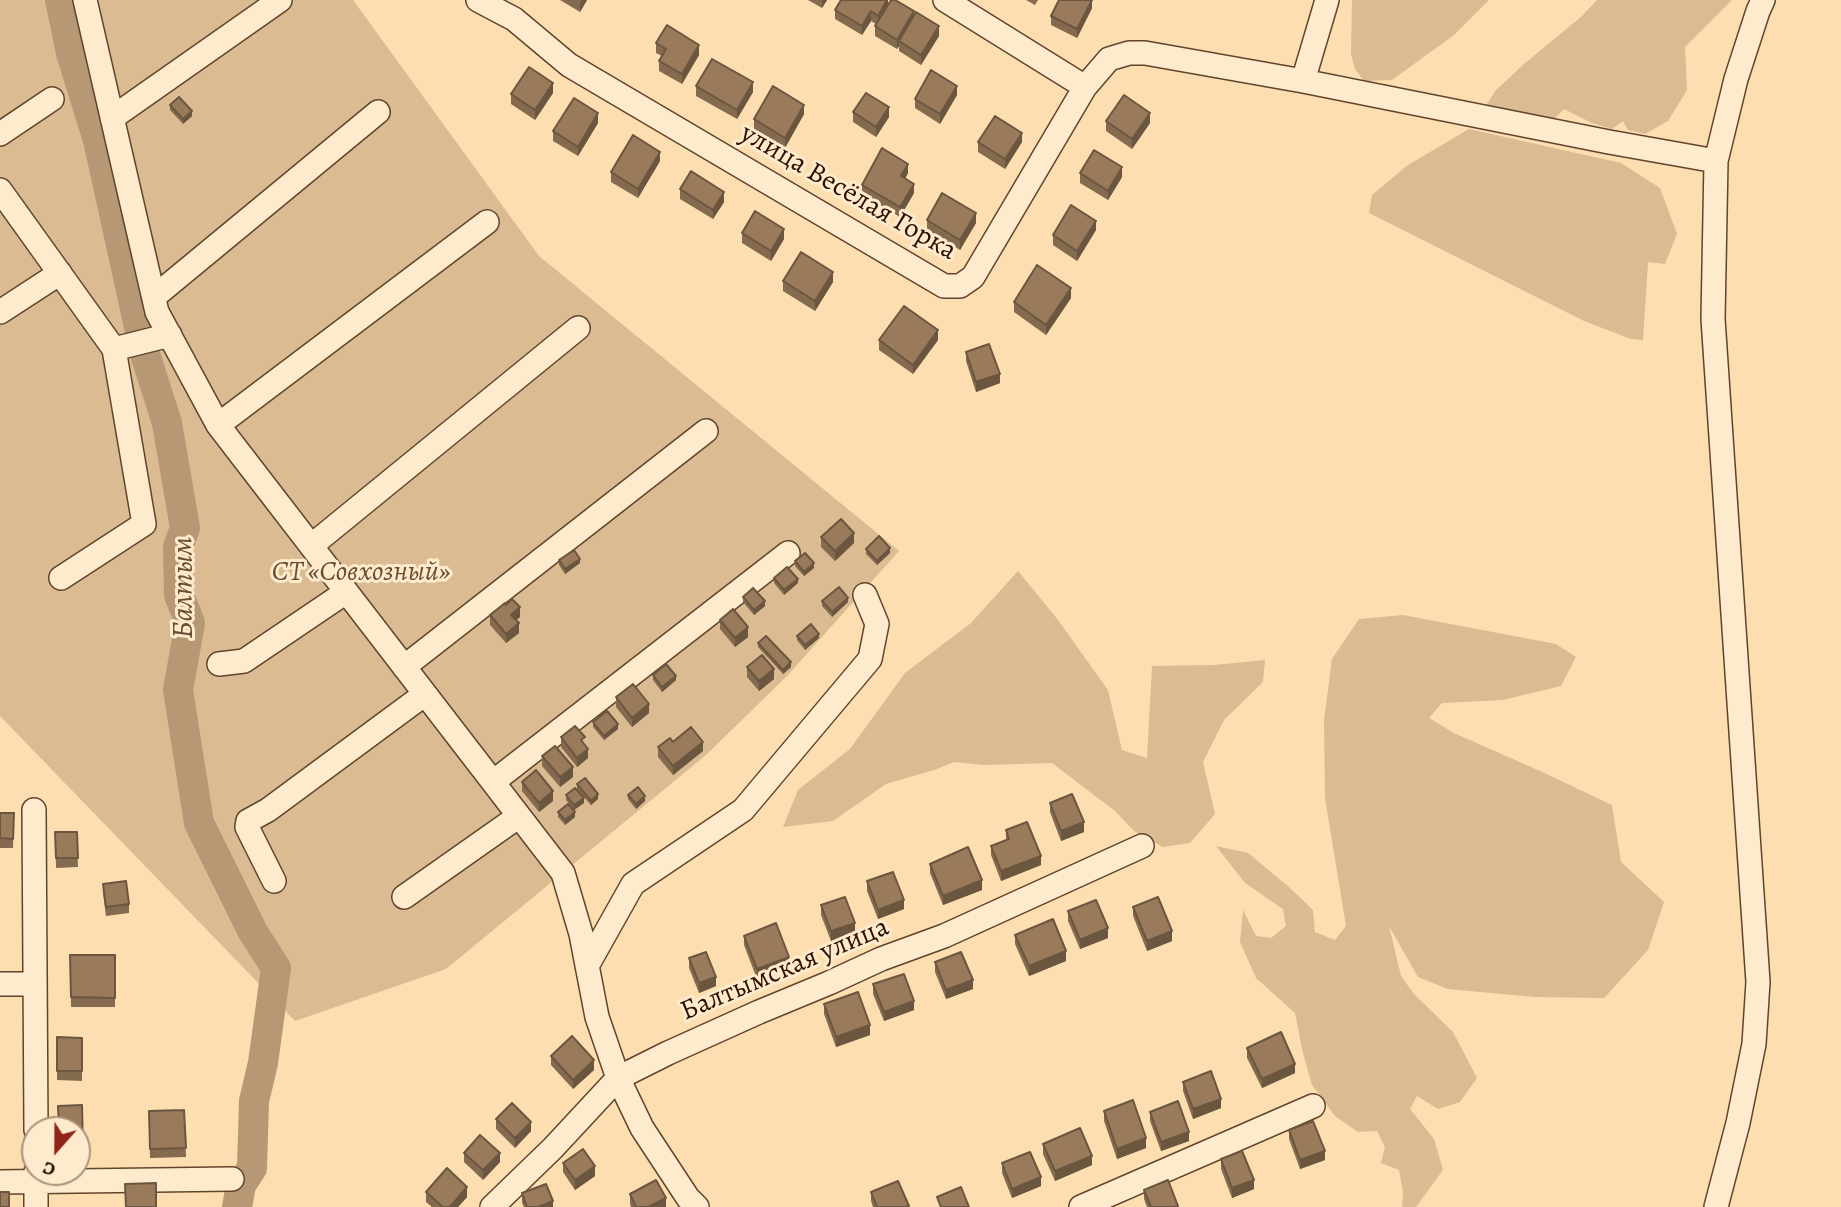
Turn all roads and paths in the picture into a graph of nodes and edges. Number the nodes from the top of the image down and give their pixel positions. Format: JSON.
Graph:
{"nodes":[{"id":1,"x":85,"y":0,"type":"edge"},
{"id":2,"x":280,"y":0,"type":"edge"},
{"id":3,"x":478,"y":0,"type":"edge"},
{"id":4,"x":945,"y":0,"type":"edge"},
{"id":5,"x":1327,"y":0,"type":"edge"},
{"id":6,"x":1763,"y":0,"type":"edge"},
{"id":7,"x":1303,"y":80,"type":"junction"},
{"id":8,"x":1085,"y":87,"type":"junction"},
{"id":9,"x":52,"y":99,"type":"dead end"},
{"id":10,"x":378,"y":112,"type":"dead end"},
{"id":11,"x":112,"y":118,"type":"junction"},
{"id":12,"x":0,"y":134,"type":"edge"},
{"id":13,"x":1716,"y":161,"type":"junction"},
{"id":14,"x":0,"y":190,"type":"edge"},
{"id":15,"x":487,"y":222,"type":"dead end"},
{"id":16,"x":60,"y":273,"type":"junction"},
{"id":17,"x":154,"y":297,"type":"junction"},
{"id":18,"x":0,"y":312,"type":"edge"},
{"id":19,"x":578,"y":328,"type":"dead end"},
{"id":20,"x":170,"y":335,"type":"junction"},
{"id":21,"x":114,"y":349,"type":"junction"},
{"id":22,"x":218,"y":425,"type":"junction"},
{"id":23,"x":706,"y":431,"type":"dead end"},
{"id":24,"x":311,"y":545,"type":"junction"},
{"id":25,"x":788,"y":553,"type":"dead end"},
{"id":26,"x":61,"y":578,"type":"dead end"},
{"id":27,"x":346,"y":592,"type":"junction"},
{"id":28,"x":865,"y":595,"type":"dead end"},
{"id":29,"x":219,"y":664,"type":"dead end"},
{"id":30,"x":404,"y":667,"type":"junction"},
{"id":31,"x":425,"y":694,"type":"junction"},
{"id":32,"x":493,"y":782,"type":"junction"},
{"id":33,"x":34,"y":810,"type":"dead end"},
{"id":34,"x":519,"y":816,"type":"junction"},
{"id":35,"x":1142,"y":846,"type":"dead end"},
{"id":36,"x":274,"y":881,"type":"dead end"},
{"id":37,"x":404,"y":897,"type":"dead end"},
{"id":38,"x":587,"y":967,"type":"junction"},
{"id":39,"x":0,"y":984,"type":"edge"},
{"id":40,"x":34,"y":984,"type":"junction"},
{"id":41,"x":618,"y":1078,"type":"junction"},
{"id":42,"x":1313,"y":1106,"type":"dead end"},
{"id":43,"x":36,"y":1116,"type":"edge"},
{"id":44,"x":91,"y":1179,"type":"edge"},
{"id":45,"x":21,"y":1180,"type":"edge"},
{"id":46,"x":232,"y":1180,"type":"dead end"},
{"id":47,"x":0,"y":1182,"type":"edge"},
{"id":48,"x":36,"y":1186,"type":"edge"},
{"id":49,"x":36,"y":1207,"type":"edge"},
{"id":50,"x":492,"y":1207,"type":"edge"},
{"id":51,"x":697,"y":1207,"type":"edge"},
{"id":52,"x":1081,"y":1207,"type":"edge"},
{"id":53,"x":1716,"y":1207,"type":"edge"}],
"edges":[{"from":1,"to":11,"type":"street"},
{"from":2,"to":11,"type":"street"},
{"from":3,"to":8,"type":"street","name":"улица Весёлая Горка"},
{"from":4,"to":8,"type":"street"},
{"from":5,"to":7,"type":"street"},
{"from":6,"to":13,"type":"street"},
{"from":7,"to":8,"type":"street","name":"улица Весёлая Горка"},
{"from":7,"to":13,"type":"street"},
{"from":9,"to":12,"type":"street"},
{"from":10,"to":17,"type":"street"},
{"from":11,"to":17,"type":"street"},
{"from":13,"to":53,"type":"street"},
{"from":14,"to":16,"type":"street"},
{"from":15,"to":22,"type":"street"},
{"from":16,"to":18,"type":"street"},
{"from":16,"to":21,"type":"street"},
{"from":17,"to":20,"type":"street"},
{"from":19,"to":24,"type":"street"},
{"from":20,"to":21,"type":"street"},
{"from":20,"to":22,"type":"street"},
{"from":21,"to":26,"type":"street"},
{"from":22,"to":24,"type":"street"},
{"from":23,"to":30,"type":"street"},
{"from":24,"to":27,"type":"street"},
{"from":25,"to":32,"type":"street"},
{"from":27,"to":29,"type":"street"},
{"from":27,"to":30,"type":"street"},
{"from":28,"to":38,"type":"street"},
{"from":30,"to":31,"type":"street"},
{"from":31,"to":32,"type":"street"},
{"from":31,"to":36,"type":"street"},
{"from":32,"to":34,"type":"street"},
{"from":33,"to":40,"type":"street"},
{"from":34,"to":37,"type":"street"},
{"from":34,"to":38,"type":"street"},
{"from":35,"to":41,"type":"street","name":"Балтымская улица"},
{"from":38,"to":41,"type":"street"},
{"from":39,"to":40,"type":"street"},
{"from":40,"to":43,"type":"street"},
{"from":41,"to":50,"type":"street","name":"Балтымская улица"},
{"from":41,"to":51,"type":"street"},
{"from":42,"to":52,"type":"street"},
{"from":44,"to":46,"type":"street"},
{"from":45,"to":47,"type":"street"},
{"from":48,"to":49,"type":"street"}]}
